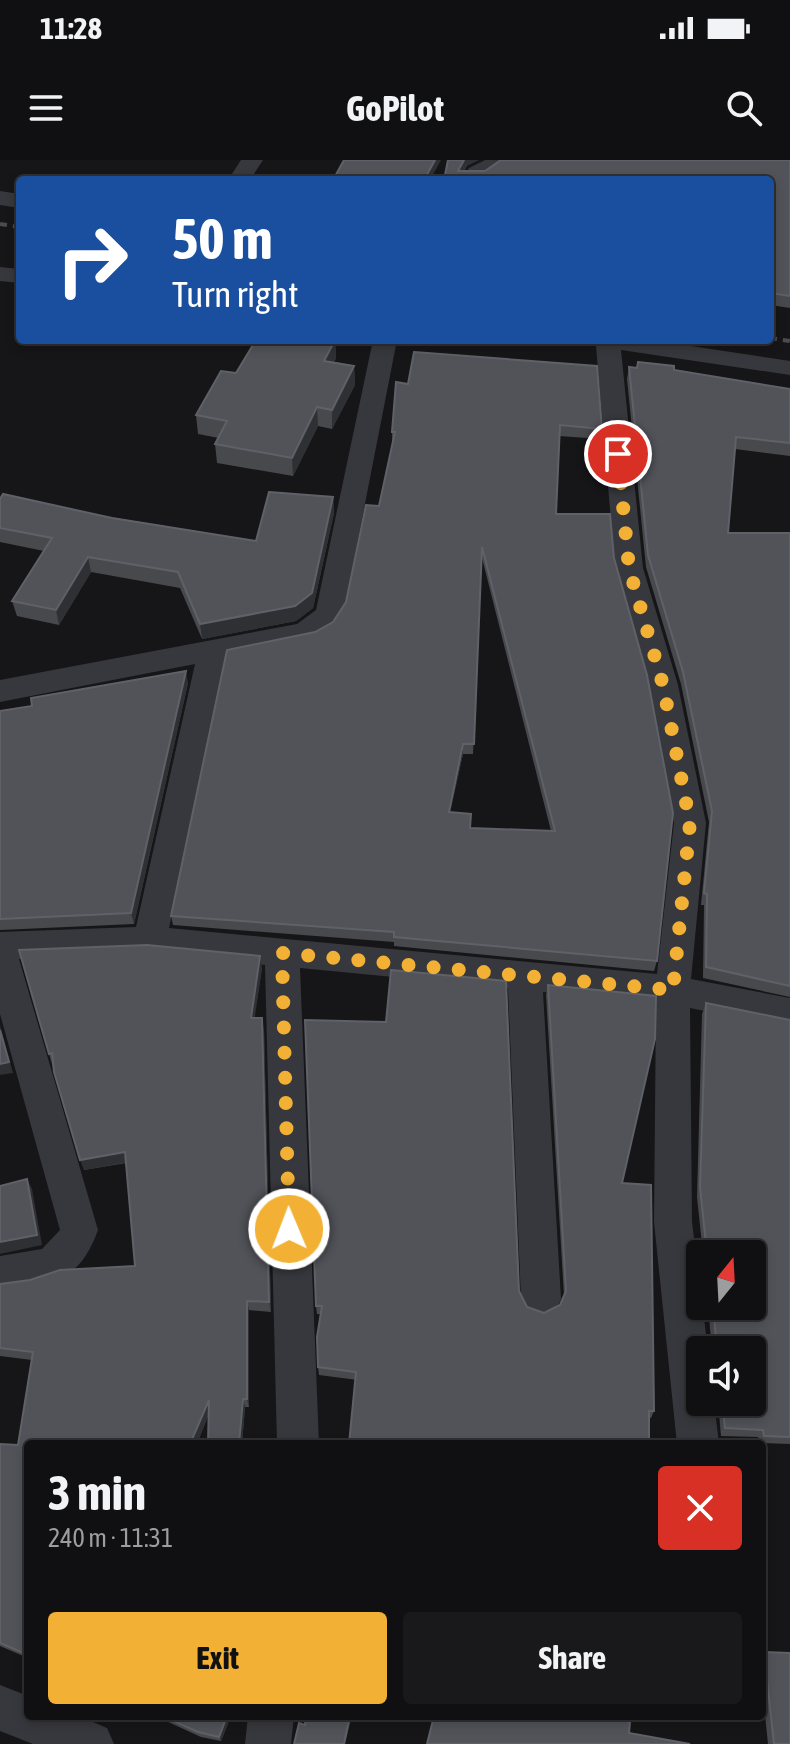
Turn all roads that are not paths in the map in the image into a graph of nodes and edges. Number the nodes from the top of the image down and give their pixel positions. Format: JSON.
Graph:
{"nodes":[{"id":1,"x":502,"y":160,"type":"edge"},
{"id":2,"x":474,"y":176,"type":"edge"},
{"id":3,"x":384,"y":344,"type":"edge"},
{"id":4,"x":605,"y":344,"type":"edge"},
{"id":5,"x":631,"y":344,"type":"edge"},
{"id":6,"x":790,"y":368,"type":"edge"},
{"id":7,"x":213,"y":651,"type":"junction"},
{"id":8,"x":0,"y":691,"type":"edge"},
{"id":9,"x":150,"y":940,"type":"junction"},
{"id":10,"x":0,"y":946,"type":"edge"},
{"id":11,"x":0,"y":952,"type":"edge"},
{"id":12,"x":282,"y":953,"type":"junction"},
{"id":13,"x":525,"y":976,"type":"junction"},
{"id":14,"x":673,"y":990,"type":"junction"},
{"id":15,"x":790,"y":1013,"type":"edge"},
{"id":16,"x":0,"y":1274,"type":"edge"},
{"id":17,"x":541,"y":1299,"type":"dead end"},
{"id":18,"x":298,"y":1440,"type":"edge"},
{"id":19,"x":698,"y":1440,"type":"edge"},
{"id":20,"x":0,"y":1708,"type":"edge"},
{"id":21,"x":24,"y":1717,"type":"edge"},
{"id":22,"x":30,"y":1720,"type":"edge"},
{"id":23,"x":271,"y":1720,"type":"edge"},
{"id":24,"x":91,"y":1744,"type":"edge"},
{"id":25,"x":268,"y":1744,"type":"edge"}],
"edges":[{"from":1,"to":2,"type":"street"},
{"from":3,"to":7,"type":"street"},
{"from":4,"to":14,"type":"street"},
{"from":5,"to":6,"type":"street"},
{"from":7,"to":8,"type":"street"},
{"from":7,"to":9,"type":"street"},
{"from":9,"to":10,"type":"street"},
{"from":9,"to":12,"type":"street"},
{"from":11,"to":16,"type":"street"},
{"from":12,"to":13,"type":"street"},
{"from":12,"to":18,"type":"street"},
{"from":13,"to":14,"type":"street"},
{"from":13,"to":17,"type":"street"},
{"from":14,"to":15,"type":"street"},
{"from":14,"to":19,"type":"street"},
{"from":20,"to":21,"type":"street"},
{"from":22,"to":24,"type":"street"},
{"from":23,"to":25,"type":"street"}]}
